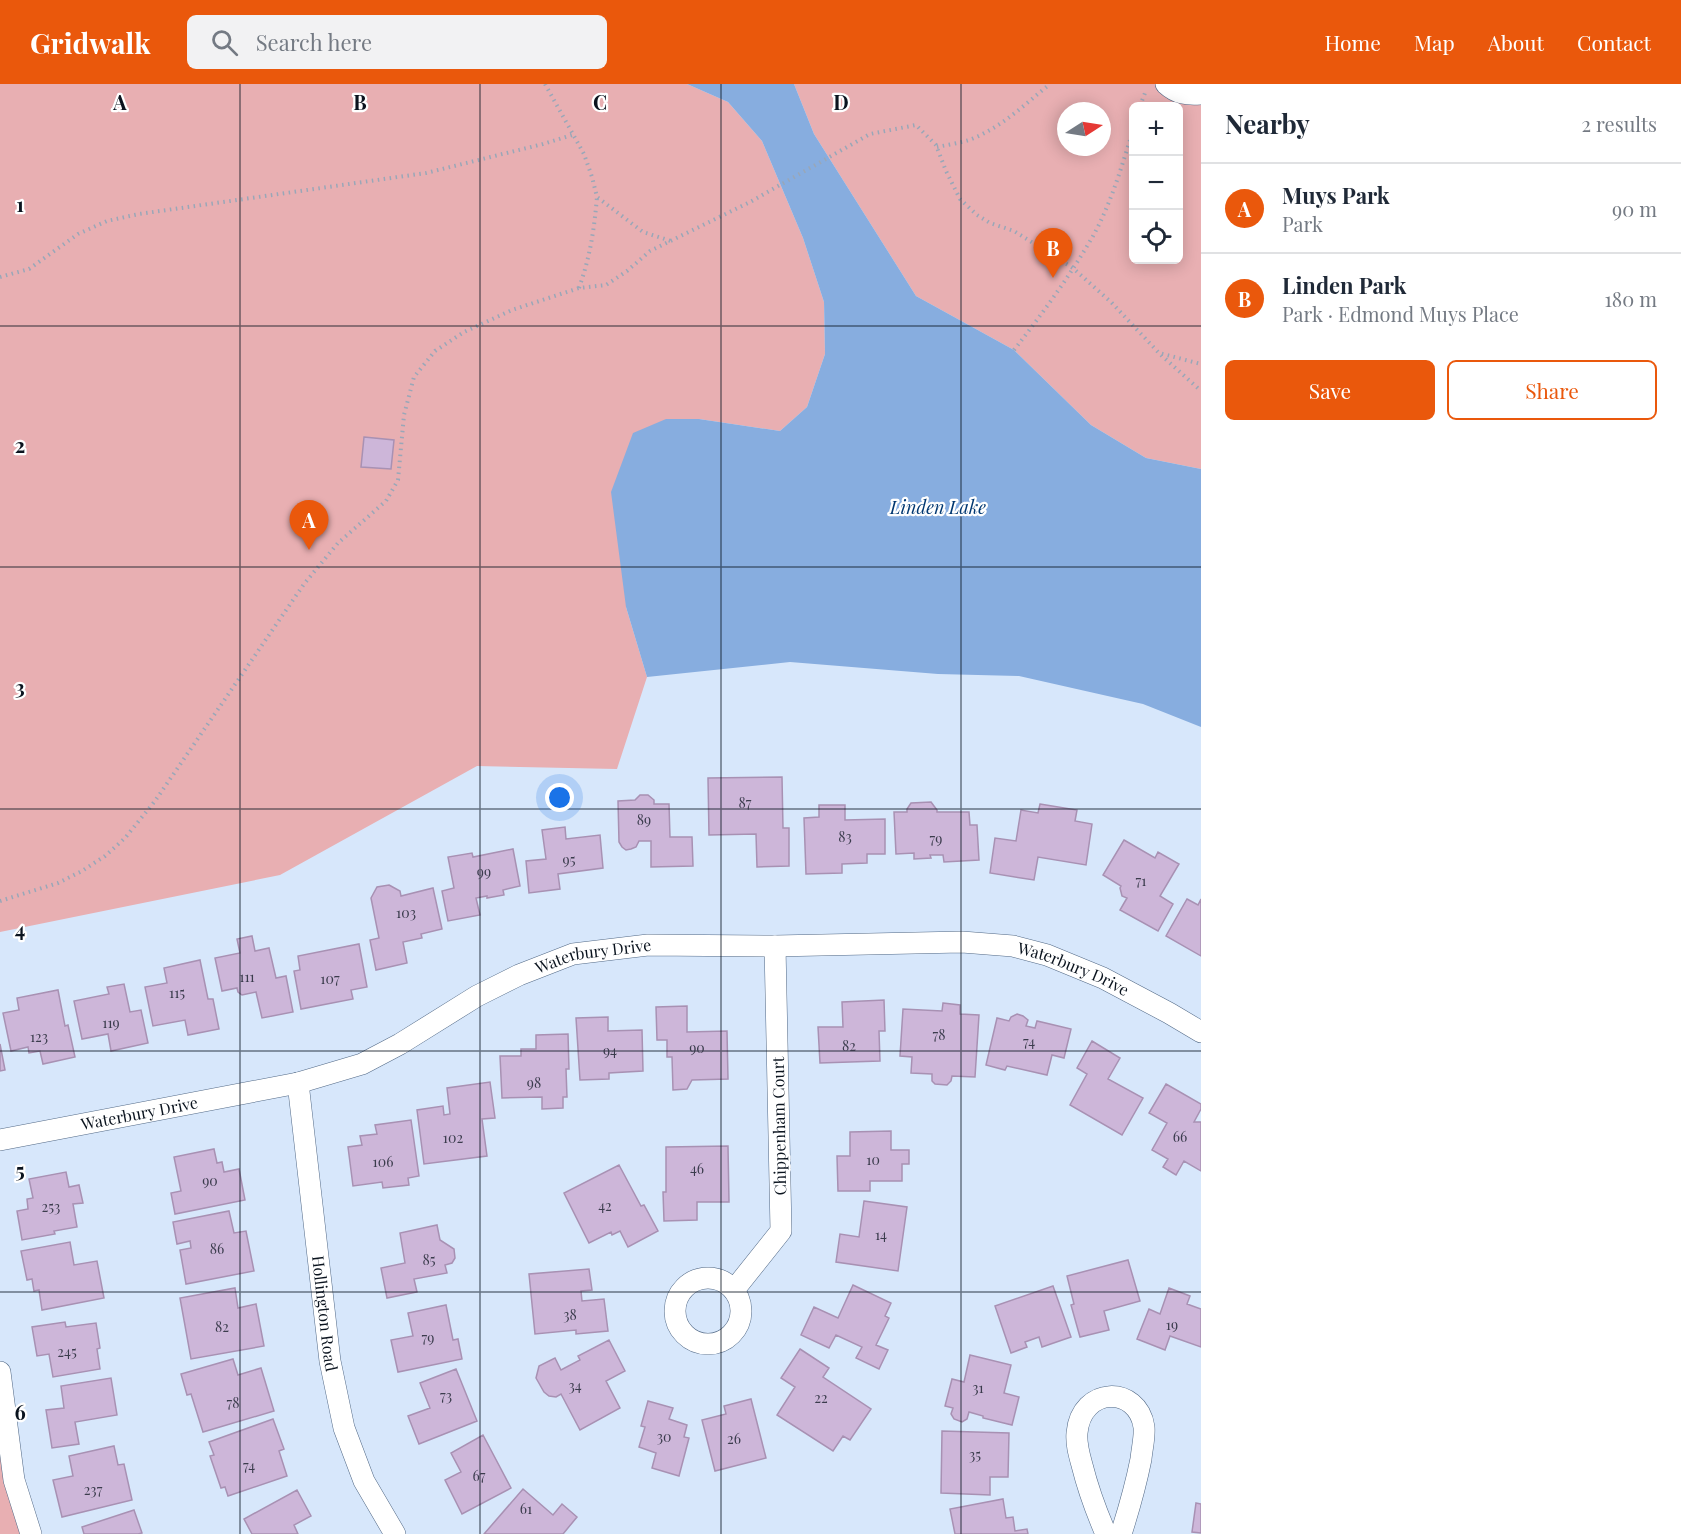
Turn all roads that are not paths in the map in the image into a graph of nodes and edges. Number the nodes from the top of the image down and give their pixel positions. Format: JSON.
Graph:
{"nodes":[{"id":1,"x":1166,"y":84,"type":"edge"},
{"id":2,"x":1201,"y":94,"type":"edge"},
{"id":3,"x":775,"y":946,"type":"junction"},
{"id":4,"x":1201,"y":1032,"type":"edge"},
{"id":5,"x":297,"y":1083,"type":"junction"},
{"id":6,"x":0,"y":1140,"type":"edge"},
{"id":7,"x":735,"y":1290,"type":"dead end"},
{"id":8,"x":0,"y":1372,"type":"edge"},
{"id":9,"x":31,"y":1534,"type":"edge"},
{"id":10,"x":395,"y":1534,"type":"edge"},
{"id":11,"x":1106,"y":1534,"type":"edge"},
{"id":12,"x":1121,"y":1534,"type":"edge"}],
"edges":[{"from":1,"to":2,"type":"street"},
{"from":3,"to":4,"type":"street","name":"Waterbury Drive"},
{"from":3,"to":5,"type":"street","name":"Waterbury Drive"},
{"from":3,"to":7,"type":"street","name":"Chippenham Court"},
{"from":5,"to":6,"type":"street","name":"Waterbury Drive"},
{"from":5,"to":10,"type":"street","name":"Hollington Road"},
{"from":8,"to":9,"type":"street"},
{"from":11,"to":12,"type":"street"}]}
